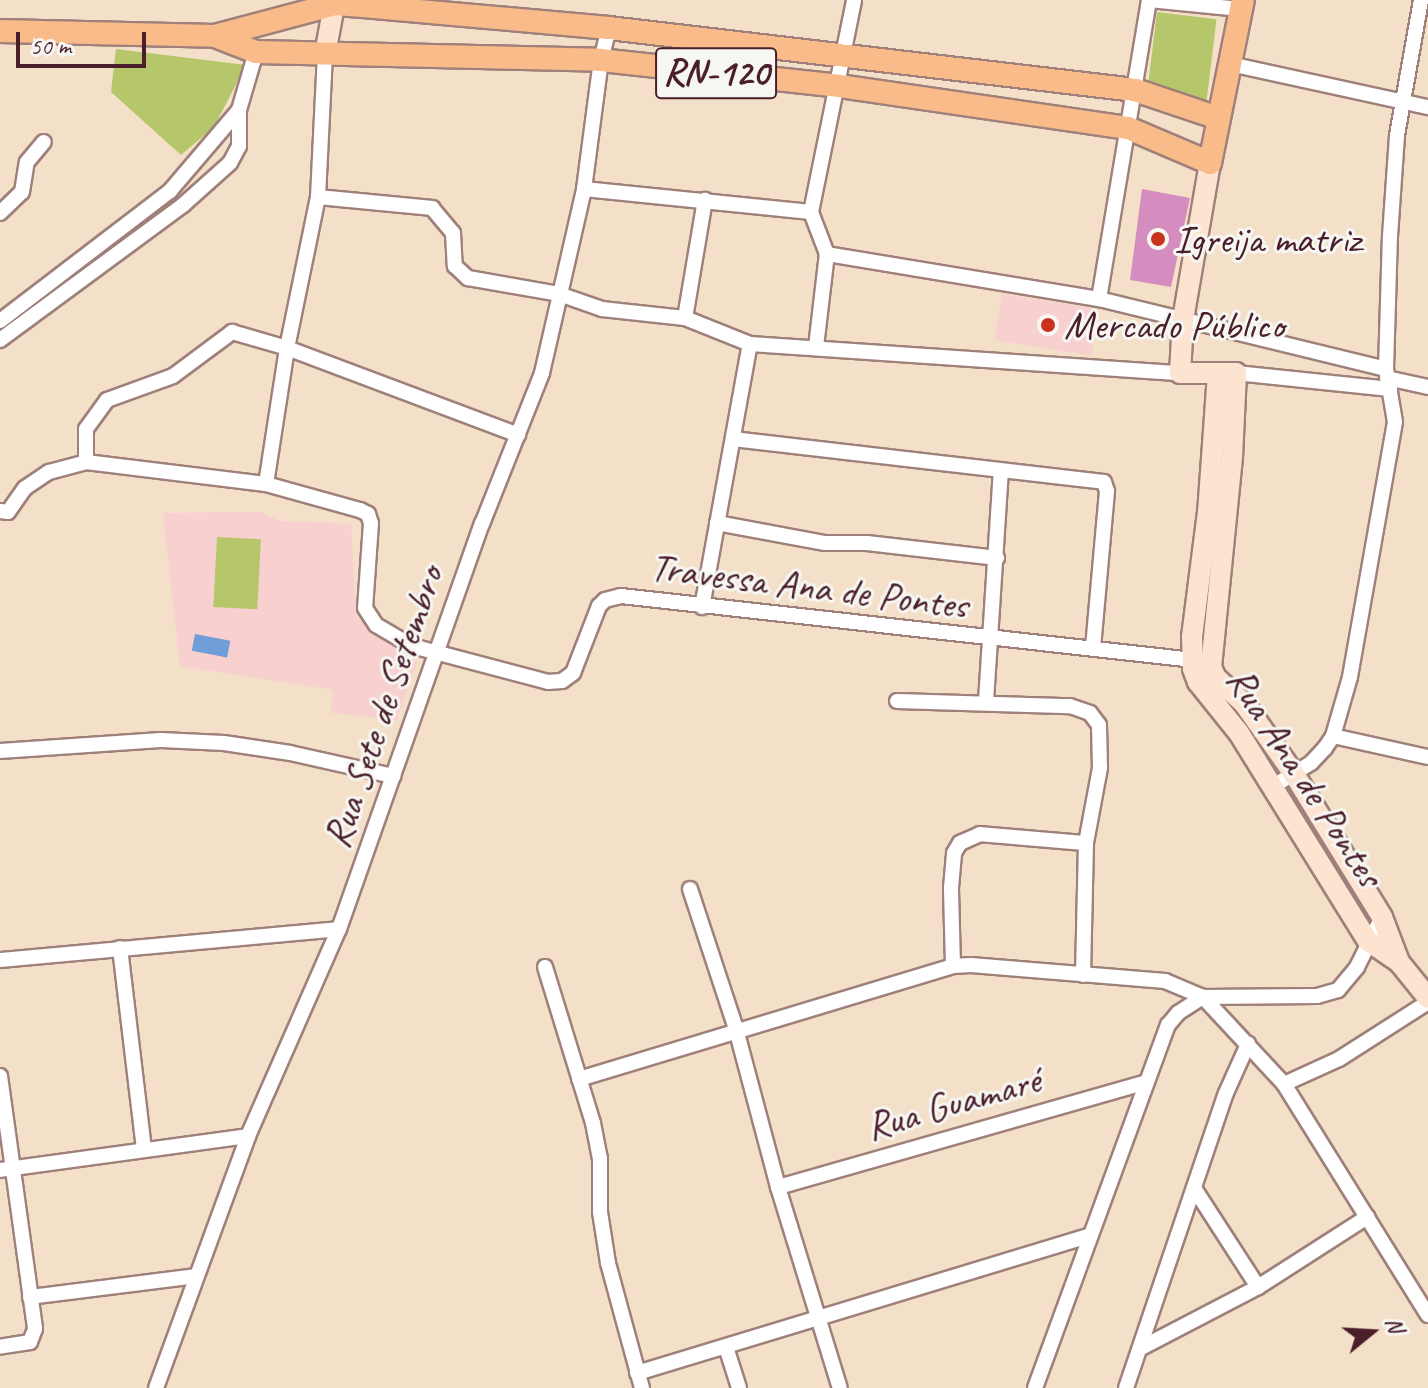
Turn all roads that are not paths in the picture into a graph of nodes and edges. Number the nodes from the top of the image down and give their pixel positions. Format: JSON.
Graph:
{"nodes":[{"id":1,"x":854,"y":0,"type":"edge"},
{"id":2,"x":1149,"y":0,"type":"edge"},
{"id":3,"x":1421,"y":0,"type":"edge"},
{"id":4,"x":335,"y":2,"type":"edge"},
{"id":5,"x":1242,"y":4,"type":"edge"},
{"id":6,"x":609,"y":28,"type":"junction"},
{"id":7,"x":0,"y":31,"type":"edge"},
{"id":8,"x":215,"y":36,"type":"junction"},
{"id":9,"x":256,"y":52,"type":"junction"},
{"id":10,"x":325,"y":54,"type":"junction"},
{"id":11,"x":845,"y":56,"type":"junction"},
{"id":12,"x":601,"y":60,"type":"junction"},
{"id":13,"x":1230,"y":64,"type":"junction"},
{"id":14,"x":839,"y":86,"type":"junction"},
{"id":15,"x":1135,"y":90,"type":"junction"},
{"id":16,"x":1402,"y":101,"type":"junction"},
{"id":17,"x":1428,"y":107,"type":"edge"},
{"id":18,"x":239,"y":110,"type":"junction"},
{"id":19,"x":1218,"y":118,"type":"junction"},
{"id":20,"x":1128,"y":128,"type":"junction"},
{"id":21,"x":44,"y":142,"type":"dead end"},
{"id":22,"x":1210,"y":163,"type":"junction"},
{"id":23,"x":584,"y":189,"type":"junction"},
{"id":24,"x":170,"y":191,"type":"junction"},
{"id":25,"x":318,"y":197,"type":"junction"},
{"id":26,"x":705,"y":200,"type":"junction"},
{"id":27,"x":183,"y":205,"type":"junction"},
{"id":28,"x":811,"y":212,"type":"junction"},
{"id":29,"x":0,"y":213,"type":"edge"},
{"id":30,"x":827,"y":254,"type":"junction"},
{"id":31,"x":559,"y":294,"type":"junction"},
{"id":32,"x":1099,"y":299,"type":"junction"},
{"id":33,"x":685,"y":318,"type":"junction"},
{"id":34,"x":1183,"y":320,"type":"junction"},
{"id":35,"x":0,"y":321,"type":"edge"},
{"id":36,"x":0,"y":340,"type":"edge"},
{"id":37,"x":750,"y":344,"type":"junction"},
{"id":38,"x":816,"y":347,"type":"junction"},
{"id":39,"x":287,"y":348,"type":"junction"},
{"id":40,"x":1180,"y":373,"type":"junction"},
{"id":41,"x":1227,"y":374,"type":"junction"},
{"id":42,"x":1387,"y":379,"type":"junction"},
{"id":43,"x":1428,"y":387,"type":"edge"},
{"id":44,"x":518,"y":435,"type":"junction"},
{"id":45,"x":733,"y":439,"type":"junction"},
{"id":46,"x":86,"y":462,"type":"junction"},
{"id":47,"x":1001,"y":472,"type":"junction"},
{"id":48,"x":266,"y":484,"type":"junction"},
{"id":49,"x":3,"y":509,"type":"edge"},
{"id":50,"x":717,"y":523,"type":"junction"},
{"id":51,"x":997,"y":558,"type":"junction"},
{"id":52,"x":702,"y":607,"type":"junction"},
{"id":53,"x":990,"y":639,"type":"junction"},
{"id":54,"x":1093,"y":648,"type":"junction"},
{"id":55,"x":438,"y":650,"type":"junction"},
{"id":56,"x":1200,"y":660,"type":"junction"},
{"id":57,"x":897,"y":701,"type":"dead end"},
{"id":58,"x":986,"y":701,"type":"junction"},
{"id":59,"x":1333,"y":736,"type":"junction"},
{"id":60,"x":0,"y":751,"type":"edge"},
{"id":61,"x":1428,"y":757,"type":"edge"},
{"id":62,"x":1294,"y":774,"type":"junction"},
{"id":63,"x":393,"y":776,"type":"junction"},
{"id":64,"x":1272,"y":787,"type":"junction"},
{"id":65,"x":1086,"y":843,"type":"junction"},
{"id":66,"x":1340,"y":849,"type":"junction"},
{"id":67,"x":1318,"y":863,"type":"junction"},
{"id":68,"x":690,"y":889,"type":"dead end"},
{"id":69,"x":1382,"y":917,"type":"junction"},
{"id":70,"x":339,"y":929,"type":"junction"},
{"id":71,"x":1368,"y":941,"type":"junction"},
{"id":72,"x":120,"y":948,"type":"junction"},
{"id":73,"x":0,"y":960,"type":"edge"},
{"id":74,"x":1399,"y":962,"type":"junction"},
{"id":75,"x":953,"y":966,"type":"junction"},
{"id":76,"x":545,"y":967,"type":"dead end"},
{"id":77,"x":1083,"y":975,"type":"junction"},
{"id":78,"x":1203,"y":997,"type":"junction"},
{"id":79,"x":1428,"y":1000,"type":"edge"},
{"id":80,"x":736,"y":1029,"type":"junction"},
{"id":81,"x":1248,"y":1044,"type":"junction"},
{"id":82,"x":0,"y":1076,"type":"edge"},
{"id":83,"x":579,"y":1079,"type":"junction"},
{"id":84,"x":1146,"y":1082,"type":"junction"},
{"id":85,"x":1284,"y":1084,"type":"junction"},
{"id":86,"x":248,"y":1136,"type":"junction"},
{"id":87,"x":144,"y":1149,"type":"junction"},
{"id":88,"x":6,"y":1169,"type":"edge"},
{"id":89,"x":778,"y":1187,"type":"junction"},
{"id":90,"x":1194,"y":1188,"type":"junction"},
{"id":91,"x":1367,"y":1217,"type":"junction"},
{"id":92,"x":1090,"y":1235,"type":"junction"},
{"id":93,"x":196,"y":1276,"type":"junction"},
{"id":94,"x":1258,"y":1287,"type":"junction"},
{"id":95,"x":30,"y":1297,"type":"junction"},
{"id":96,"x":1428,"y":1315,"type":"edge"},
{"id":97,"x":819,"y":1319,"type":"junction"},
{"id":98,"x":0,"y":1347,"type":"edge"},
{"id":99,"x":726,"y":1347,"type":"junction"},
{"id":100,"x":1141,"y":1348,"type":"junction"},
{"id":101,"x":637,"y":1373,"type":"junction"},
{"id":102,"x":156,"y":1388,"type":"edge"},
{"id":103,"x":642,"y":1388,"type":"edge"},
{"id":104,"x":739,"y":1388,"type":"edge"},
{"id":105,"x":840,"y":1388,"type":"edge"},
{"id":106,"x":1035,"y":1388,"type":"edge"},
{"id":107,"x":1126,"y":1388,"type":"edge"}],
"edges":[{"from":1,"to":11,"type":"street"},
{"from":2,"to":5,"type":"street"},
{"from":2,"to":15,"type":"street"},
{"from":3,"to":16,"type":"street"},
{"from":4,"to":6,"type":"main road","number":"RN-120"},
{"from":4,"to":8,"type":"main road","number":"RN-120"},
{"from":4,"to":10,"type":"main road"},
{"from":5,"to":13,"type":"main road"},
{"from":6,"to":11,"type":"main road","number":"RN-120"},
{"from":6,"to":12,"type":"street","name":"Rua Sete de Setembro"},
{"from":7,"to":8,"type":"main road","number":"RN-120"},
{"from":8,"to":9,"type":"main road","number":"RN-120"},
{"from":9,"to":10,"type":"main road","number":"RN-120"},
{"from":9,"to":18,"type":"street"},
{"from":10,"to":12,"type":"main road","number":"RN-120"},
{"from":10,"to":25,"type":"street"},
{"from":11,"to":14,"type":"street"},
{"from":11,"to":15,"type":"main road","number":"RN-120"},
{"from":12,"to":14,"type":"main road","number":"RN-120"},
{"from":12,"to":23,"type":"street","name":"Rua Sete de Setembro"},
{"from":13,"to":16,"type":"street"},
{"from":13,"to":19,"type":"main road"},
{"from":14,"to":20,"type":"main road","number":"RN-120"},
{"from":14,"to":28,"type":"street"},
{"from":15,"to":19,"type":"main road","number":"RN-120"},
{"from":15,"to":20,"type":"street"},
{"from":16,"to":17,"type":"street"},
{"from":16,"to":42,"type":"street"},
{"from":18,"to":24,"type":"street"},
{"from":18,"to":27,"type":"street"},
{"from":19,"to":22,"type":"main road"},
{"from":20,"to":22,"type":"main road","number":"RN-120"},
{"from":20,"to":32,"type":"street"},
{"from":21,"to":29,"type":"street"},
{"from":22,"to":34,"type":"main road"},
{"from":23,"to":26,"type":"street"},
{"from":23,"to":31,"type":"street","name":"Rua Sete de Setembro"},
{"from":24,"to":27,"type":"street"},
{"from":24,"to":35,"type":"street"},
{"from":25,"to":31,"type":"street"},
{"from":25,"to":39,"type":"street"},
{"from":26,"to":28,"type":"street"},
{"from":26,"to":33,"type":"street"},
{"from":27,"to":36,"type":"street"},
{"from":28,"to":30,"type":"street"},
{"from":30,"to":32,"type":"street"},
{"from":30,"to":38,"type":"street"},
{"from":31,"to":33,"type":"street"},
{"from":31,"to":44,"type":"street","name":"Rua Sete de Setembro"},
{"from":32,"to":34,"type":"street"},
{"from":33,"to":37,"type":"street"},
{"from":34,"to":40,"type":"main road"},
{"from":34,"to":42,"type":"street"},
{"from":37,"to":38,"type":"street"},
{"from":37,"to":45,"type":"street"},
{"from":38,"to":40,"type":"street"},
{"from":39,"to":44,"type":"street"},
{"from":39,"to":46,"type":"street"},
{"from":39,"to":48,"type":"street"},
{"from":40,"to":41,"type":"main road"},
{"from":41,"to":42,"type":"street"},
{"from":41,"to":56,"type":"main road","name":"Rua Ana de Pontes"},
{"from":42,"to":43,"type":"street"},
{"from":42,"to":59,"type":"street"},
{"from":44,"to":55,"type":"street","name":"Rua Sete de Setembro"},
{"from":45,"to":47,"type":"street"},
{"from":45,"to":50,"type":"street"},
{"from":46,"to":48,"type":"street"},
{"from":46,"to":49,"type":"street"},
{"from":47,"to":51,"type":"street"},
{"from":47,"to":54,"type":"street"},
{"from":48,"to":55,"type":"street"},
{"from":50,"to":51,"type":"street"},
{"from":50,"to":52,"type":"street"},
{"from":51,"to":53,"type":"street"},
{"from":52,"to":53,"type":"street","name":"Travessa Ana de Pontes"},
{"from":52,"to":55,"type":"street","name":"Travessa Ana de Pontes"},
{"from":53,"to":54,"type":"street","name":"Travessa Ana de Pontes"},
{"from":53,"to":58,"type":"street"},
{"from":54,"to":56,"type":"street","name":"Travessa Ana de Pontes"},
{"from":55,"to":63,"type":"street","name":"Rua Sete de Setembro"},
{"from":56,"to":62,"type":"main road","name":"Rua Ana de Pontes"},
{"from":56,"to":64,"type":"main road","name":"Rua Ana de Pontes"},
{"from":57,"to":58,"type":"street"},
{"from":58,"to":65,"type":"street"},
{"from":59,"to":61,"type":"street"},
{"from":59,"to":62,"type":"street"},
{"from":60,"to":63,"type":"street"},
{"from":62,"to":64,"type":"street"},
{"from":62,"to":66,"type":"main road","name":"Rua Ana de Pontes"},
{"from":63,"to":70,"type":"street","name":"Rua Sete de Setembro"},
{"from":64,"to":67,"type":"main road","name":"Rua Ana de Pontes"},
{"from":65,"to":75,"type":"street"},
{"from":65,"to":77,"type":"street"},
{"from":66,"to":67,"type":"main road"},
{"from":66,"to":69,"type":"main road","name":"Rua Ana de Pontes"},
{"from":67,"to":71,"type":"main road","name":"Rua Ana de Pontes"},
{"from":68,"to":80,"type":"street"},
{"from":69,"to":71,"type":"street"},
{"from":69,"to":74,"type":"main road","name":"Rua Ana de Pontes"},
{"from":70,"to":72,"type":"street"},
{"from":70,"to":86,"type":"street","name":"Rua Sete de Setembro"},
{"from":71,"to":74,"type":"main road","name":"Rua Ana de Pontes"},
{"from":71,"to":78,"type":"street"},
{"from":72,"to":73,"type":"street"},
{"from":72,"to":87,"type":"street"},
{"from":74,"to":79,"type":"main road","name":"Rua Ana de Pontes"},
{"from":75,"to":77,"type":"street"},
{"from":75,"to":80,"type":"street"},
{"from":76,"to":83,"type":"street"},
{"from":77,"to":78,"type":"street"},
{"from":78,"to":81,"type":"street"},
{"from":78,"to":84,"type":"street"},
{"from":79,"to":85,"type":"street"},
{"from":80,"to":83,"type":"street"},
{"from":80,"to":89,"type":"street"},
{"from":81,"to":85,"type":"street"},
{"from":81,"to":90,"type":"street"},
{"from":82,"to":88,"type":"street"},
{"from":83,"to":101,"type":"street"},
{"from":84,"to":89,"type":"street","name":"Rua Guamaré"},
{"from":84,"to":92,"type":"street"},
{"from":85,"to":91,"type":"street"},
{"from":86,"to":87,"type":"street"},
{"from":86,"to":93,"type":"street","name":"Rua Sete de Setembro"},
{"from":87,"to":88,"type":"street"},
{"from":88,"to":95,"type":"street"},
{"from":89,"to":97,"type":"street"},
{"from":90,"to":94,"type":"street"},
{"from":90,"to":100,"type":"street"},
{"from":91,"to":94,"type":"street"},
{"from":91,"to":96,"type":"street"},
{"from":92,"to":97,"type":"street"},
{"from":92,"to":106,"type":"street"},
{"from":93,"to":95,"type":"street"},
{"from":93,"to":102,"type":"street","name":"Rua Sete de Setembro"},
{"from":94,"to":100,"type":"street"},
{"from":95,"to":98,"type":"street"},
{"from":97,"to":99,"type":"street"},
{"from":97,"to":105,"type":"street"},
{"from":99,"to":101,"type":"street"},
{"from":99,"to":104,"type":"street"},
{"from":100,"to":107,"type":"street"},
{"from":101,"to":103,"type":"street"}]}
